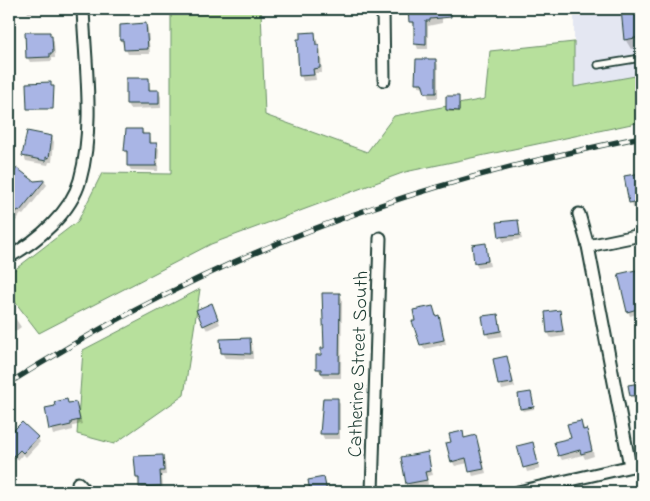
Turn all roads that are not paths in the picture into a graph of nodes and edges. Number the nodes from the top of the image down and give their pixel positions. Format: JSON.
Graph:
{"nodes":[{"id":1,"x":83,"y":9,"type":"edge"},
{"id":2,"x":383,"y":9,"type":"edge"},
{"id":3,"x":641,"y":58,"type":"edge"},
{"id":4,"x":598,"y":65,"type":"dead end"},
{"id":5,"x":384,"y":80,"type":"dead end"},
{"id":6,"x":579,"y":214,"type":"dead end"},
{"id":7,"x":641,"y":235,"type":"edge"},
{"id":8,"x":380,"y":238,"type":"dead end"},
{"id":9,"x":588,"y":246,"type":"junction"},
{"id":10,"x":9,"y":257,"type":"edge"},
{"id":11,"x":641,"y":464,"type":"edge"},
{"id":12,"x":630,"y":466,"type":"junction"},
{"id":13,"x":372,"y":492,"type":"edge"},
{"id":14,"x":518,"y":492,"type":"edge"}],
"edges":[{"from":1,"to":10,"type":"street"},
{"from":2,"to":5,"type":"street"},
{"from":3,"to":4,"type":"lane"},
{"from":6,"to":9,"type":"street"},
{"from":7,"to":9,"type":"street"},
{"from":8,"to":13,"type":"street","name":"Catherine Street South"},
{"from":9,"to":12,"type":"street"},
{"from":11,"to":12,"type":"street"},
{"from":12,"to":14,"type":"street"}]}
